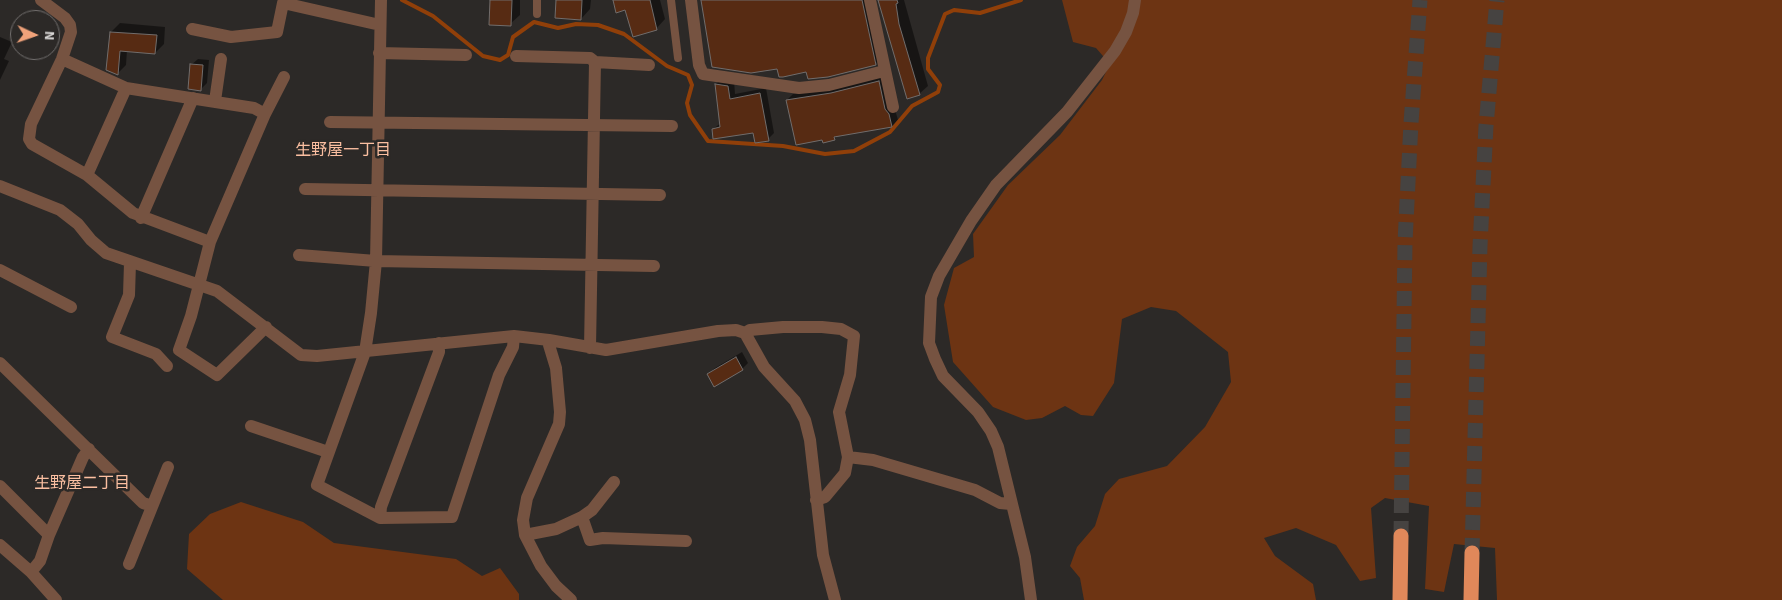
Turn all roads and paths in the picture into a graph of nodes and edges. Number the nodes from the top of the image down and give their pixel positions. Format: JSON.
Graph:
{"nodes":[{"id":1,"x":41,"y":0,"type":"edge"},
{"id":2,"x":381,"y":0,"type":"edge"},
{"id":3,"x":537,"y":0,"type":"edge"},
{"id":4,"x":671,"y":0,"type":"edge"},
{"id":5,"x":691,"y":0,"type":"edge"},
{"id":6,"x":870,"y":0,"type":"edge"},
{"id":7,"x":1135,"y":0,"type":"edge"},
{"id":8,"x":537,"y":14,"type":"dead end"},
{"id":9,"x":380,"y":25,"type":"junction"},
{"id":10,"x":192,"y":29,"type":"dead end"},
{"id":11,"x":379,"y":53,"type":"junction"},
{"id":12,"x":466,"y":55,"type":"dead end"},
{"id":13,"x":516,"y":56,"type":"dead end"},
{"id":14,"x":678,"y":58,"type":"dead end"},
{"id":15,"x":62,"y":59,"type":"junction"},
{"id":16,"x":222,"y":59,"type":"dead end"},
{"id":17,"x":594,"y":62,"type":"junction"},
{"id":18,"x":649,"y":66,"type":"dead end"},
{"id":19,"x":884,"y":71,"type":"junction"},
{"id":20,"x":284,"y":77,"type":"dead end"},
{"id":21,"x":126,"y":88,"type":"junction"},
{"id":22,"x":193,"y":98,"type":"junction"},
{"id":23,"x":215,"y":101,"type":"junction"},
{"id":24,"x":893,"y":107,"type":"dead end"},
{"id":25,"x":265,"y":114,"type":"junction"},
{"id":26,"x":330,"y":122,"type":"dead end"},
{"id":27,"x":379,"y":122,"type":"junction"},
{"id":28,"x":594,"y":125,"type":"junction"},
{"id":29,"x":672,"y":126,"type":"dead end"},
{"id":30,"x":87,"y":175,"type":"junction"},
{"id":31,"x":0,"y":186,"type":"edge"},
{"id":32,"x":305,"y":189,"type":"dead end"},
{"id":33,"x":377,"y":189,"type":"junction"},
{"id":34,"x":593,"y":194,"type":"junction"},
{"id":35,"x":660,"y":195,"type":"dead end"},
{"id":36,"x":141,"y":218,"type":"junction"},
{"id":37,"x":210,"y":242,"type":"junction"},
{"id":38,"x":299,"y":255,"type":"dead end"},
{"id":39,"x":376,"y":261,"type":"junction"},
{"id":40,"x":130,"y":263,"type":"junction"},
{"id":41,"x":593,"y":264,"type":"junction"},
{"id":42,"x":654,"y":266,"type":"dead end"},
{"id":43,"x":0,"y":270,"type":"edge"},
{"id":44,"x":199,"y":284,"type":"junction"},
{"id":45,"x":71,"y":307,"type":"dead end"},
{"id":46,"x":266,"y":327,"type":"junction"},
{"id":47,"x":745,"y":333,"type":"junction"},
{"id":48,"x":514,"y":336,"type":"junction"},
{"id":49,"x":549,"y":340,"type":"junction"},
{"id":50,"x":439,"y":343,"type":"junction"},
{"id":51,"x":590,"y":348,"type":"junction"},
{"id":52,"x":365,"y":352,"type":"junction"},
{"id":53,"x":0,"y":363,"type":"edge"},
{"id":54,"x":168,"y":366,"type":"dead end"},
{"id":55,"x":251,"y":426,"type":"dead end"},
{"id":56,"x":90,"y":449,"type":"junction"},
{"id":57,"x":328,"y":452,"type":"junction"},
{"id":58,"x":848,"y":457,"type":"junction"},
{"id":59,"x":168,"y":467,"type":"dead end"},
{"id":60,"x":614,"y":482,"type":"dead end"},
{"id":61,"x":0,"y":486,"type":"edge"},
{"id":62,"x":816,"y":500,"type":"junction"},
{"id":63,"x":1010,"y":504,"type":"junction"},
{"id":64,"x":152,"y":506,"type":"junction"},
{"id":65,"x":582,"y":517,"type":"junction"},
{"id":66,"x":380,"y":518,"type":"junction"},
{"id":67,"x":525,"y":534,"type":"junction"},
{"id":68,"x":49,"y":535,"type":"junction"},
{"id":69,"x":1401,"y":536,"type":"tunnel mouth"},
{"id":70,"x":686,"y":542,"type":"dead end"},
{"id":71,"x":0,"y":545,"type":"edge"},
{"id":72,"x":1472,"y":553,"type":"tunnel mouth"},
{"id":73,"x":129,"y":564,"type":"dead end"},
{"id":74,"x":31,"y":572,"type":"junction"},
{"id":75,"x":56,"y":600,"type":"edge"},
{"id":76,"x":571,"y":600,"type":"edge"},
{"id":77,"x":835,"y":600,"type":"edge"},
{"id":78,"x":1031,"y":600,"type":"edge"},
{"id":79,"x":1400,"y":600,"type":"edge"},
{"id":80,"x":1471,"y":600,"type":"edge"}],
"edges":[{"from":1,"to":15,"type":"street"},
{"from":2,"to":9,"type":"street"},
{"from":3,"to":8,"type":"lane"},
{"from":4,"to":14,"type":"lane"},
{"from":5,"to":19,"type":"street"},
{"from":6,"to":19,"type":"street"},
{"from":7,"to":63,"type":"street"},
{"from":9,"to":10,"type":"street"},
{"from":9,"to":11,"type":"street"},
{"from":11,"to":12,"type":"street"},
{"from":11,"to":27,"type":"street"},
{"from":13,"to":17,"type":"street"},
{"from":15,"to":21,"type":"street"},
{"from":15,"to":30,"type":"street"},
{"from":16,"to":23,"type":"street"},
{"from":17,"to":18,"type":"street"},
{"from":17,"to":28,"type":"street"},
{"from":19,"to":24,"type":"street"},
{"from":20,"to":25,"type":"street"},
{"from":21,"to":22,"type":"street"},
{"from":21,"to":30,"type":"street"},
{"from":22,"to":23,"type":"street"},
{"from":22,"to":36,"type":"street"},
{"from":23,"to":25,"type":"street"},
{"from":25,"to":37,"type":"street"},
{"from":26,"to":27,"type":"street"},
{"from":27,"to":28,"type":"street"},
{"from":27,"to":33,"type":"street"},
{"from":28,"to":29,"type":"street"},
{"from":28,"to":34,"type":"street"},
{"from":30,"to":36,"type":"street"},
{"from":31,"to":40,"type":"street"},
{"from":32,"to":33,"type":"street"},
{"from":33,"to":34,"type":"street"},
{"from":33,"to":39,"type":"street"},
{"from":34,"to":35,"type":"street"},
{"from":34,"to":41,"type":"street"},
{"from":36,"to":37,"type":"street"},
{"from":37,"to":44,"type":"street"},
{"from":38,"to":39,"type":"street"},
{"from":39,"to":41,"type":"street"},
{"from":39,"to":52,"type":"street"},
{"from":40,"to":44,"type":"street"},
{"from":40,"to":54,"type":"street"},
{"from":41,"to":42,"type":"street"},
{"from":41,"to":51,"type":"street"},
{"from":43,"to":45,"type":"street"},
{"from":44,"to":46,"type":"street"},
{"from":44,"to":46,"type":"street"},
{"from":46,"to":52,"type":"street"},
{"from":47,"to":51,"type":"street"},
{"from":47,"to":58,"type":"street"},
{"from":47,"to":62,"type":"street"},
{"from":48,"to":49,"type":"street"},
{"from":48,"to":50,"type":"street"},
{"from":48,"to":66,"type":"street"},
{"from":49,"to":51,"type":"street"},
{"from":49,"to":67,"type":"street"},
{"from":50,"to":52,"type":"street"},
{"from":50,"to":66,"type":"street"},
{"from":52,"to":57,"type":"street"},
{"from":53,"to":56,"type":"street"},
{"from":55,"to":57,"type":"street"},
{"from":56,"to":64,"type":"street"},
{"from":56,"to":68,"type":"street"},
{"from":57,"to":66,"type":"street"},
{"from":58,"to":62,"type":"street"},
{"from":58,"to":63,"type":"street"},
{"from":59,"to":64,"type":"street"},
{"from":60,"to":65,"type":"street"},
{"from":61,"to":68,"type":"street"},
{"from":62,"to":77,"type":"street"},
{"from":63,"to":78,"type":"street"},
{"from":64,"to":73,"type":"street"},
{"from":65,"to":67,"type":"street"},
{"from":65,"to":70,"type":"street"},
{"from":67,"to":76,"type":"street"},
{"from":68,"to":74,"type":"street"},
{"from":69,"to":79,"type":"highway"},
{"from":71,"to":74,"type":"street"},
{"from":72,"to":80,"type":"highway"},
{"from":74,"to":75,"type":"street"}]}
